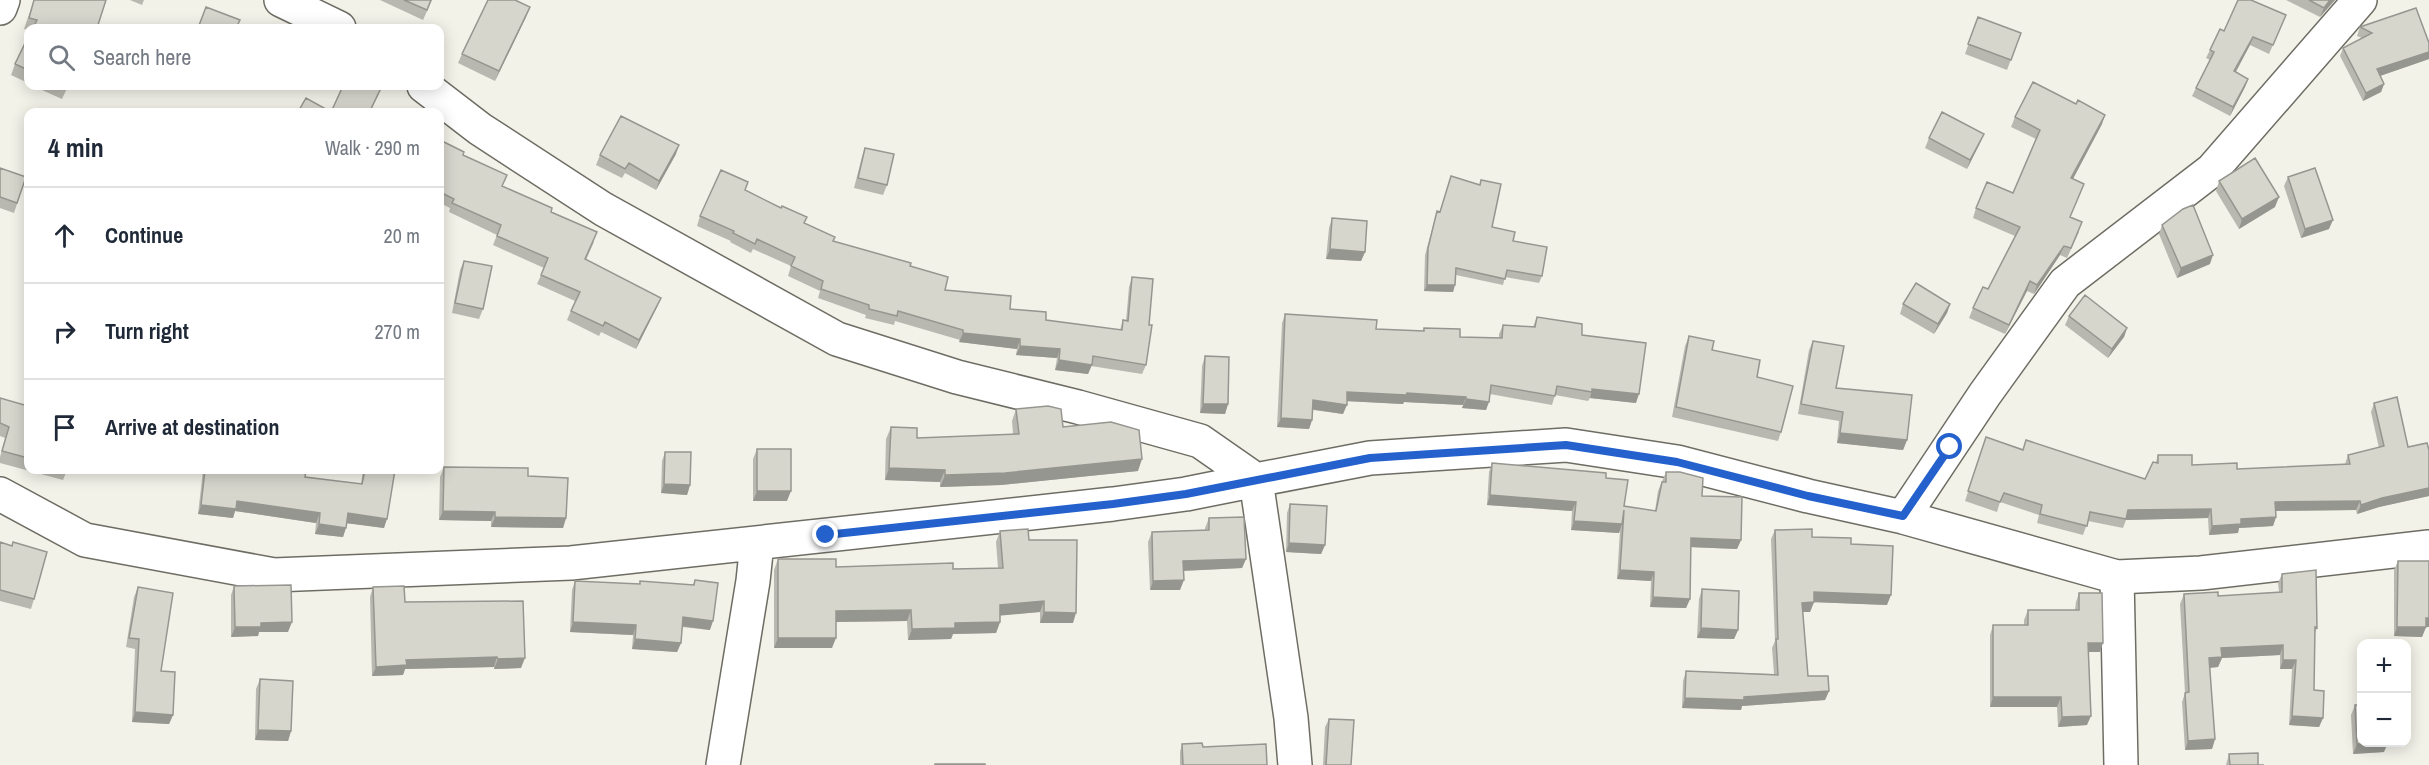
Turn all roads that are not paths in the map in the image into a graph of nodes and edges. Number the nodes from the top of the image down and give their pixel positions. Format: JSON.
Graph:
{"nodes":[{"id":1,"x":3,"y":0,"type":"edge"},
{"id":2,"x":281,"y":0,"type":"edge"},
{"id":3,"x":2360,"y":0,"type":"edge"},
{"id":4,"x":0,"y":8,"type":"edge"},
{"id":5,"x":331,"y":24,"type":"edge"},
{"id":6,"x":429,"y":90,"type":"edge"},
{"id":7,"x":1256,"y":480,"type":"junction"},
{"id":8,"x":0,"y":494,"type":"edge"},
{"id":9,"x":1903,"y":516,"type":"junction"},
{"id":10,"x":757,"y":543,"type":"junction"},
{"id":11,"x":2429,"y":547,"type":"edge"},
{"id":12,"x":2117,"y":577,"type":"junction"},
{"id":13,"x":723,"y":765,"type":"edge"},
{"id":14,"x":1295,"y":765,"type":"edge"},
{"id":15,"x":2121,"y":765,"type":"edge"}],
"edges":[{"from":1,"to":4,"type":"street"},
{"from":2,"to":5,"type":"street"},
{"from":3,"to":9,"type":"street"},
{"from":6,"to":7,"type":"street"},
{"from":7,"to":9,"type":"street"},
{"from":7,"to":10,"type":"street"},
{"from":7,"to":14,"type":"street"},
{"from":8,"to":10,"type":"street"},
{"from":9,"to":12,"type":"street"},
{"from":10,"to":13,"type":"street"},
{"from":11,"to":12,"type":"street"},
{"from":12,"to":15,"type":"street"}]}
